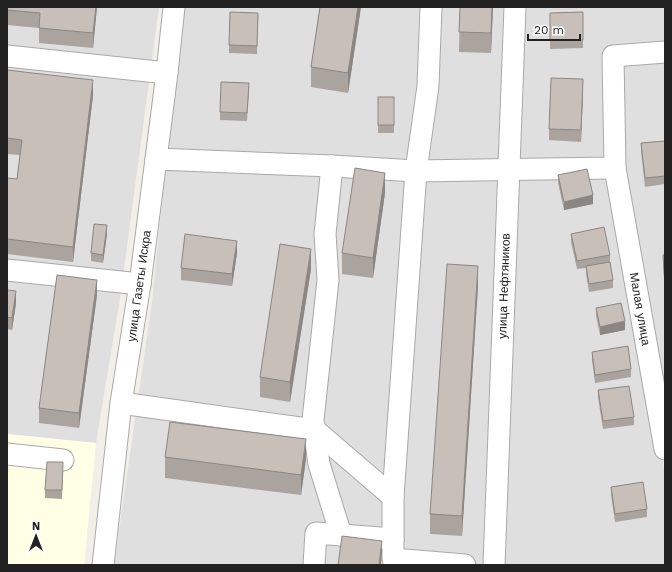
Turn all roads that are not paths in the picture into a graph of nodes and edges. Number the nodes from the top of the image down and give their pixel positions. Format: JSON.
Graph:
{"nodes":[{"id":1,"x":174,"y":7,"type":"edge"},
{"id":2,"x":431,"y":7,"type":"edge"},
{"id":3,"x":515,"y":7,"type":"edge"},
{"id":4,"x":665,"y":52,"type":"edge"},
{"id":5,"x":7,"y":56,"type":"edge"},
{"id":6,"x":167,"y":73,"type":"junction"},
{"id":7,"x":156,"y":159,"type":"junction"},
{"id":8,"x":332,"y":166,"type":"junction"},
{"id":9,"x":615,"y":168,"type":"junction"},
{"id":10,"x":508,"y":169,"type":"junction"},
{"id":11,"x":416,"y":171,"type":"junction"},
{"id":12,"x":7,"y":270,"type":"edge"},
{"id":13,"x":140,"y":284,"type":"junction"},
{"id":14,"x":121,"y":403,"type":"junction"},
{"id":15,"x":315,"y":430,"type":"junction"},
{"id":16,"x":665,"y":450,"type":"edge"},
{"id":17,"x":7,"y":454,"type":"edge"},
{"id":18,"x":63,"y":460,"type":"edge"},
{"id":19,"x":393,"y":497,"type":"junction"},
{"id":20,"x":341,"y":535,"type":"junction"},
{"id":21,"x":393,"y":540,"type":"junction"},
{"id":22,"x":103,"y":565,"type":"edge"},
{"id":23,"x":314,"y":565,"type":"edge"},
{"id":24,"x":465,"y":565,"type":"edge"},
{"id":25,"x":494,"y":565,"type":"edge"}],
"edges":[{"from":1,"to":6,"type":"street","name":"улица Газеты Искра"},
{"from":2,"to":11,"type":"street"},
{"from":3,"to":10,"type":"street","name":"улица Нефтяников"},
{"from":4,"to":9,"type":"street","name":"Малая улица"},
{"from":5,"to":6,"type":"street"},
{"from":6,"to":7,"type":"street","name":"улица Газеты Искра"},
{"from":7,"to":8,"type":"street"},
{"from":7,"to":13,"type":"street","name":"улица Газеты Искра"},
{"from":8,"to":11,"type":"street"},
{"from":8,"to":15,"type":"street"},
{"from":9,"to":10,"type":"street"},
{"from":9,"to":16,"type":"street","name":"Малая улица"},
{"from":10,"to":11,"type":"street"},
{"from":10,"to":25,"type":"street","name":"улица Нефтяников"},
{"from":11,"to":19,"type":"street"},
{"from":12,"to":13,"type":"street"},
{"from":13,"to":14,"type":"street","name":"улица Газеты Искра"},
{"from":14,"to":15,"type":"street"},
{"from":14,"to":22,"type":"street","name":"улица Газеты Искра"},
{"from":15,"to":19,"type":"street"},
{"from":15,"to":20,"type":"street"},
{"from":17,"to":18,"type":"street"},
{"from":19,"to":21,"type":"street"},
{"from":20,"to":21,"type":"street"},
{"from":20,"to":23,"type":"street"},
{"from":21,"to":24,"type":"street"}]}
